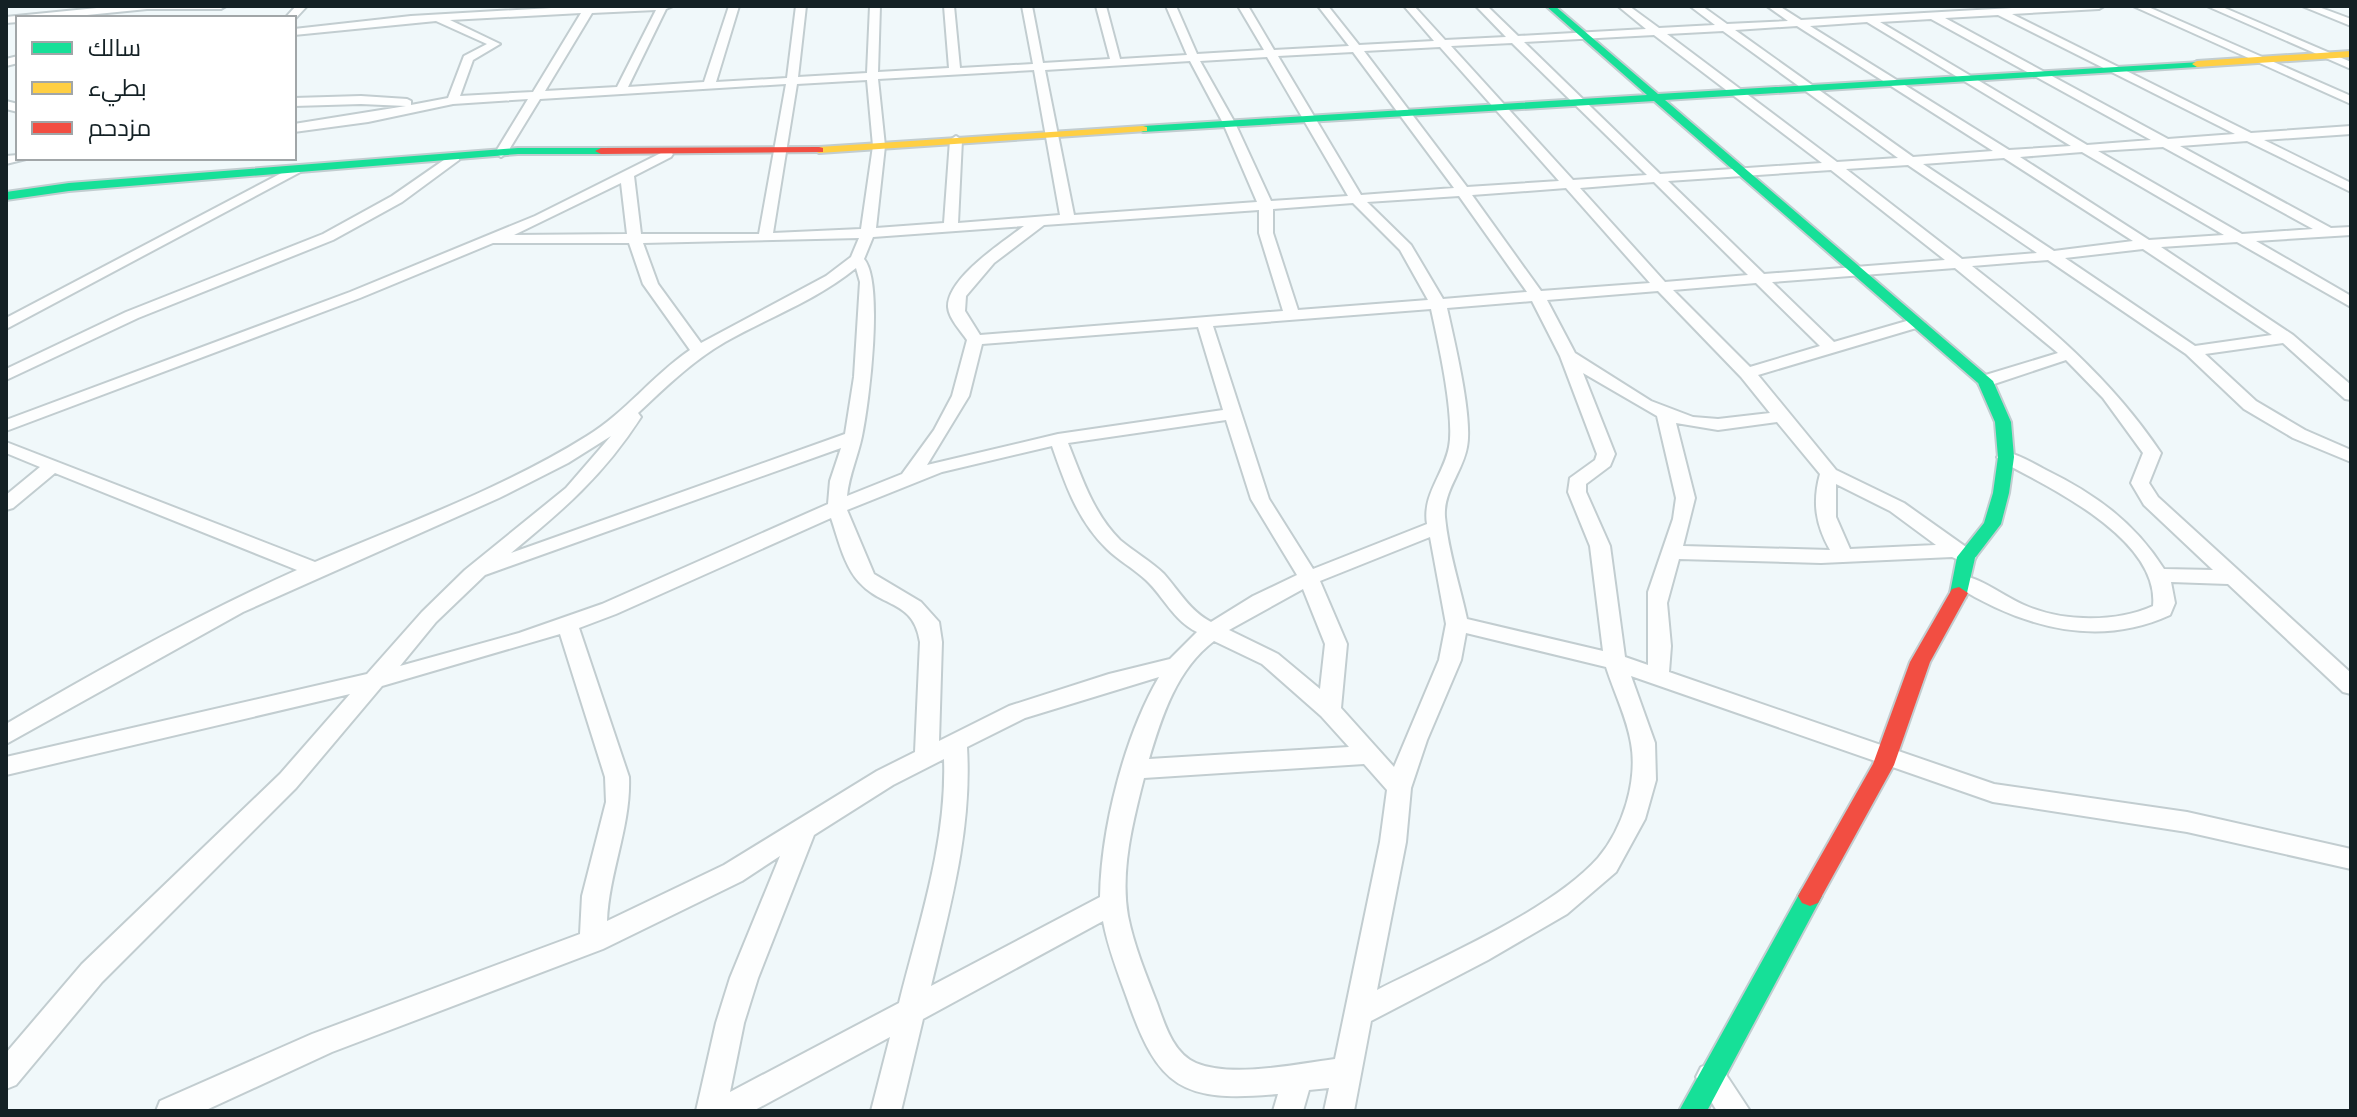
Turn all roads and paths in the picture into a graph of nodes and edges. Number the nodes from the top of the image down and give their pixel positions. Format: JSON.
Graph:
{"nodes":[{"id":1,"x":212,"y":6,"type":"edge"},
{"id":2,"x":221,"y":6,"type":"edge"},
{"id":3,"x":665,"y":6,"type":"edge"},
{"id":4,"x":734,"y":6,"type":"edge"},
{"id":5,"x":801,"y":6,"type":"edge"},
{"id":6,"x":875,"y":6,"type":"edge"},
{"id":7,"x":949,"y":6,"type":"edge"},
{"id":8,"x":1027,"y":6,"type":"edge"},
{"id":9,"x":1101,"y":6,"type":"edge"},
{"id":10,"x":1171,"y":6,"type":"edge"},
{"id":11,"x":1243,"y":6,"type":"edge"},
{"id":12,"x":1323,"y":6,"type":"edge"},
{"id":13,"x":1409,"y":6,"type":"edge"},
{"id":14,"x":1481,"y":6,"type":"edge"},
{"id":15,"x":1550,"y":6,"type":"edge"},
{"id":16,"x":1623,"y":6,"type":"edge"},
{"id":17,"x":1695,"y":6,"type":"edge"},
{"id":18,"x":1772,"y":6,"type":"edge"},
{"id":19,"x":2099,"y":6,"type":"edge"},
{"id":20,"x":2138,"y":6,"type":"edge"},
{"id":21,"x":2212,"y":6,"type":"edge"},
{"id":22,"x":2307,"y":6,"type":"edge"},
{"id":23,"x":590,"y":8,"type":"edge"},
{"id":24,"x":1994,"y":9,"type":"edge"},
{"id":25,"x":46,"y":16,"type":"edge"},
{"id":26,"x":1934,"y":16,"type":"junction"},
{"id":27,"x":434,"y":17,"type":"junction"},
{"id":28,"x":1870,"y":20,"type":"junction"},
{"id":29,"x":2351,"y":23,"type":"edge"},
{"id":30,"x":1799,"y":24,"type":"junction"},
{"id":31,"x":1727,"y":28,"type":"junction"},
{"id":32,"x":296,"y":32,"type":"edge"},
{"id":33,"x":1657,"y":32,"type":"junction"},
{"id":34,"x":1585,"y":37,"type":"junction"},
{"id":35,"x":1515,"y":40,"type":"junction"},
{"id":36,"x":1443,"y":45,"type":"junction"},
{"id":37,"x":1360,"y":50,"type":"junction"},
{"id":38,"x":1273,"y":54,"type":"junction"},
{"id":39,"x":2351,"y":54,"type":"edge"},
{"id":40,"x":2326,"y":55,"type":"junction"},
{"id":41,"x":1194,"y":59,"type":"junction"},
{"id":42,"x":2258,"y":59,"type":"junction"},
{"id":43,"x":1116,"y":63,"type":"junction"},
{"id":44,"x":2351,"y":66,"type":"edge"},
{"id":45,"x":1037,"y":67,"type":"junction"},
{"id":46,"x":2112,"y":68,"type":"junction"},
{"id":47,"x":955,"y":71,"type":"junction"},
{"id":48,"x":2039,"y":72,"type":"junction"},
{"id":49,"x":872,"y":76,"type":"junction"},
{"id":50,"x":1966,"y":76,"type":"junction"},
{"id":51,"x":792,"y":81,"type":"junction"},
{"id":52,"x":1885,"y":81,"type":"junction"},
{"id":53,"x":709,"y":86,"type":"junction"},
{"id":54,"x":1807,"y":86,"type":"junction"},
{"id":55,"x":1736,"y":91,"type":"junction"},
{"id":56,"x":620,"y":92,"type":"junction"},
{"id":57,"x":535,"y":96,"type":"junction"},
{"id":58,"x":1655,"y":96,"type":"junction"},
{"id":59,"x":453,"y":100,"type":"junction"},
{"id":60,"x":2351,"y":100,"type":"edge"},
{"id":61,"x":1578,"y":101,"type":"junction"},
{"id":62,"x":296,"y":102,"type":"edge"},
{"id":63,"x":423,"y":104,"type":"junction"},
{"id":64,"x":1499,"y":107,"type":"junction"},
{"id":65,"x":1407,"y":113,"type":"junction"},
{"id":66,"x":1310,"y":119,"type":"junction"},
{"id":67,"x":1229,"y":123,"type":"junction"},
{"id":68,"x":296,"y":128,"type":"edge"},
{"id":69,"x":2351,"y":130,"type":"edge"},
{"id":70,"x":1050,"y":134,"type":"junction"},
{"id":71,"x":2249,"y":137,"type":"junction"},
{"id":72,"x":956,"y":140,"type":"junction"},
{"id":73,"x":2164,"y":143,"type":"junction"},
{"id":74,"x":879,"y":146,"type":"junction"},
{"id":75,"x":2085,"y":149,"type":"junction"},
{"id":76,"x":781,"y":152,"type":"junction"},
{"id":77,"x":501,"y":153,"type":"junction"},
{"id":78,"x":667,"y":154,"type":"junction"},
{"id":79,"x":2005,"y":155,"type":"junction"},
{"id":80,"x":454,"y":157,"type":"junction"},
{"id":81,"x":1911,"y":161,"type":"junction"},
{"id":82,"x":1836,"y":166,"type":"junction"},
{"id":83,"x":300,"y":169,"type":"junction"},
{"id":84,"x":1745,"y":173,"type":"junction"},
{"id":85,"x":627,"y":176,"type":"junction"},
{"id":86,"x":1656,"y":179,"type":"junction"},
{"id":87,"x":1568,"y":185,"type":"junction"},
{"id":88,"x":2351,"y":188,"type":"edge"},
{"id":89,"x":1464,"y":193,"type":"junction"},
{"id":90,"x":6,"y":196,"type":"edge"},
{"id":91,"x":1357,"y":200,"type":"junction"},
{"id":92,"x":1266,"y":206,"type":"junction"},
{"id":93,"x":1068,"y":220,"type":"junction"},
{"id":94,"x":1039,"y":222,"type":"junction"},
{"id":95,"x":951,"y":228,"type":"junction"},
{"id":96,"x":2351,"y":231,"type":"edge"},
{"id":97,"x":2330,"y":232,"type":"junction"},
{"id":98,"x":868,"y":233,"type":"junction"},
{"id":99,"x":2242,"y":237,"type":"junction"},
{"id":100,"x":634,"y":238,"type":"junction"},
{"id":101,"x":765,"y":238,"type":"junction"},
{"id":102,"x":490,"y":239,"type":"junction"},
{"id":103,"x":2146,"y":244,"type":"junction"},
{"id":104,"x":2351,"y":244,"type":"edge"},
{"id":105,"x":2050,"y":256,"type":"junction"},
{"id":106,"x":857,"y":259,"type":"junction"},
{"id":107,"x":1958,"y":263,"type":"junction"},
{"id":108,"x":1858,"y":271,"type":"junction"},
{"id":109,"x":1760,"y":277,"type":"junction"},
{"id":110,"x":1660,"y":285,"type":"junction"},
{"id":111,"x":1537,"y":296,"type":"junction"},
{"id":112,"x":2351,"y":302,"type":"edge"},
{"id":113,"x":1438,"y":304,"type":"junction"},
{"id":114,"x":1292,"y":314,"type":"junction"},
{"id":115,"x":1204,"y":321,"type":"junction"},
{"id":116,"x":1917,"y":323,"type":"junction"},
{"id":117,"x":6,"y":324,"type":"edge"},
{"id":118,"x":2287,"y":338,"type":"junction"},
{"id":119,"x":975,"y":340,"type":"junction"},
{"id":120,"x":1831,"y":348,"type":"junction"},
{"id":121,"x":698,"y":351,"type":"junction"},
{"id":122,"x":2192,"y":351,"type":"junction"},
{"id":123,"x":2070,"y":354,"type":"junction"},
{"id":124,"x":1568,"y":356,"type":"junction"},
{"id":125,"x":1747,"y":373,"type":"junction"},
{"id":126,"x":6,"y":375,"type":"edge"},
{"id":127,"x":2344,"y":380,"type":"edge"},
{"id":128,"x":1985,"y":381,"type":"junction"},
{"id":129,"x":2351,"y":395,"type":"edge"},
{"id":130,"x":643,"y":400,"type":"junction"},
{"id":131,"x":1232,"y":414,"type":"junction"},
{"id":132,"x":1784,"y":415,"type":"junction"},
{"id":133,"x":1666,"y":416,"type":"junction"},
{"id":134,"x":6,"y":426,"type":"edge"},
{"id":135,"x":853,"y":437,"type":"junction"},
{"id":136,"x":1058,"y":439,"type":"junction"},
{"id":137,"x":6,"y":447,"type":"edge"},
{"id":138,"x":2006,"y":457,"type":"junction"},
{"id":139,"x":2351,"y":457,"type":"edge"},
{"id":140,"x":53,"y":466,"type":"junction"},
{"id":141,"x":1829,"y":474,"type":"junction"},
{"id":142,"x":909,"y":478,"type":"junction"},
{"id":143,"x":6,"y":504,"type":"edge"},
{"id":144,"x":837,"y":509,"type":"junction"},
{"id":145,"x":1436,"y":528,"type":"junction"},
{"id":146,"x":1673,"y":552,"type":"junction"},
{"id":147,"x":1961,"y":554,"type":"junction"},
{"id":148,"x":1844,"y":556,"type":"junction"},
{"id":149,"x":316,"y":570,"type":"junction"},
{"id":150,"x":472,"y":575,"type":"junction"},
{"id":151,"x":2158,"y":575,"type":"junction"},
{"id":152,"x":2233,"y":577,"type":"junction"},
{"id":153,"x":1309,"y":579,"type":"junction"},
{"id":154,"x":1963,"y":581,"type":"junction"},
{"id":155,"x":567,"y":624,"type":"junction"},
{"id":156,"x":1457,"y":624,"type":"junction"},
{"id":157,"x":1211,"y":632,"type":"junction"},
{"id":158,"x":1615,"y":662,"type":"junction"},
{"id":159,"x":1177,"y":665,"type":"junction"},
{"id":160,"x":1657,"y":676,"type":"junction"},
{"id":161,"x":372,"y":681,"type":"junction"},
{"id":162,"x":2351,"y":686,"type":"edge"},
{"id":163,"x":1329,"y":710,"type":"junction"},
{"id":164,"x":6,"y":735,"type":"edge"},
{"id":165,"x":955,"y":741,"type":"junction"},
{"id":166,"x":1370,"y":755,"type":"junction"},
{"id":167,"x":1887,"y":755,"type":"junction"},
{"id":168,"x":927,"y":756,"type":"junction"},
{"id":169,"x":6,"y":766,"type":"edge"},
{"id":170,"x":1136,"y":769,"type":"junction"},
{"id":171,"x":1399,"y":788,"type":"junction"},
{"id":172,"x":804,"y":829,"type":"junction"},
{"id":173,"x":2351,"y":859,"type":"edge"},
{"id":174,"x":1113,"y":903,"type":"junction"},
{"id":175,"x":593,"y":941,"type":"junction"},
{"id":176,"x":910,"y":1011,"type":"junction"},
{"id":177,"x":1358,"y":1014,"type":"junction"},
{"id":178,"x":1346,"y":1072,"type":"junction"},
{"id":179,"x":6,"y":1075,"type":"edge"},
{"id":180,"x":1298,"y":1076,"type":"junction"},
{"id":181,"x":1711,"y":1077,"type":"junction"},
{"id":182,"x":171,"y":1111,"type":"edge"},
{"id":183,"x":711,"y":1111,"type":"edge"},
{"id":184,"x":724,"y":1111,"type":"edge"},
{"id":185,"x":886,"y":1111,"type":"edge"},
{"id":186,"x":1288,"y":1111,"type":"edge"},
{"id":187,"x":1339,"y":1111,"type":"edge"},
{"id":188,"x":1693,"y":1111,"type":"edge"},
{"id":189,"x":1735,"y":1111,"type":"edge"}],
"edges":[{"from":1,"to":2,"type":"street"},
{"from":1,"to":25,"type":"street"},
{"from":3,"to":23,"type":"street"},
{"from":3,"to":56,"type":"street"},
{"from":4,"to":53,"type":"street"},
{"from":5,"to":51,"type":"street"},
{"from":6,"to":49,"type":"street"},
{"from":7,"to":47,"type":"street"},
{"from":8,"to":45,"type":"street"},
{"from":9,"to":43,"type":"street"},
{"from":10,"to":41,"type":"street"},
{"from":11,"to":38,"type":"street"},
{"from":12,"to":37,"type":"street"},
{"from":13,"to":36,"type":"street"},
{"from":14,"to":35,"type":"street"},
{"from":15,"to":34,"type":"street"},
{"from":16,"to":33,"type":"street"},
{"from":17,"to":31,"type":"street"},
{"from":18,"to":30,"type":"street"},
{"from":19,"to":24,"type":"street"},
{"from":20,"to":42,"type":"street"},
{"from":21,"to":40,"type":"street"},
{"from":22,"to":29,"type":"street"},
{"from":23,"to":27,"type":"street"},
{"from":23,"to":57,"type":"street"},
{"from":24,"to":26,"type":"street"},
{"from":24,"to":46,"type":"street"},
{"from":26,"to":28,"type":"street"},
{"from":26,"to":48,"type":"street"},
{"from":27,"to":32,"type":"street"},
{"from":27,"to":59,"type":"street"},
{"from":28,"to":30,"type":"street"},
{"from":28,"to":50,"type":"street"},
{"from":30,"to":31,"type":"street"},
{"from":30,"to":52,"type":"street"},
{"from":31,"to":33,"type":"street"},
{"from":31,"to":54,"type":"street"},
{"from":33,"to":34,"type":"street"},
{"from":33,"to":55,"type":"street"},
{"from":34,"to":35,"type":"street"},
{"from":34,"to":58,"type":"street"},
{"from":35,"to":36,"type":"street"},
{"from":35,"to":61,"type":"street"},
{"from":36,"to":37,"type":"street"},
{"from":36,"to":64,"type":"street"},
{"from":37,"to":38,"type":"street"},
{"from":37,"to":65,"type":"street"},
{"from":38,"to":41,"type":"street"},
{"from":38,"to":66,"type":"street"},
{"from":39,"to":40,"type":"street"},
{"from":40,"to":42,"type":"street"},
{"from":40,"to":44,"type":"street"},
{"from":41,"to":43,"type":"street"},
{"from":41,"to":67,"type":"street"},
{"from":42,"to":46,"type":"street"},
{"from":42,"to":60,"type":"street"},
{"from":43,"to":45,"type":"street"},
{"from":45,"to":47,"type":"street"},
{"from":45,"to":70,"type":"street"},
{"from":46,"to":48,"type":"street"},
{"from":46,"to":71,"type":"street"},
{"from":47,"to":49,"type":"street"},
{"from":48,"to":50,"type":"street"},
{"from":48,"to":73,"type":"street"},
{"from":49,"to":51,"type":"street"},
{"from":49,"to":74,"type":"street"},
{"from":50,"to":52,"type":"street"},
{"from":50,"to":75,"type":"street"},
{"from":51,"to":53,"type":"street"},
{"from":51,"to":76,"type":"street"},
{"from":52,"to":54,"type":"street"},
{"from":52,"to":79,"type":"street"},
{"from":53,"to":56,"type":"street"},
{"from":54,"to":55,"type":"street"},
{"from":54,"to":81,"type":"street"},
{"from":55,"to":58,"type":"street"},
{"from":55,"to":82,"type":"street"},
{"from":56,"to":57,"type":"street"},
{"from":57,"to":59,"type":"street"},
{"from":57,"to":77,"type":"street"},
{"from":58,"to":61,"type":"street"},
{"from":58,"to":84,"type":"street"},
{"from":59,"to":63,"type":"street"},
{"from":61,"to":64,"type":"street"},
{"from":61,"to":86,"type":"street"},
{"from":62,"to":63,"type":"street"},
{"from":63,"to":68,"type":"street"},
{"from":64,"to":65,"type":"street"},
{"from":64,"to":87,"type":"street"},
{"from":65,"to":66,"type":"street"},
{"from":65,"to":89,"type":"street"},
{"from":66,"to":67,"type":"street"},
{"from":66,"to":91,"type":"street"},
{"from":67,"to":70,"type":"street"},
{"from":67,"to":92,"type":"street"},
{"from":69,"to":71,"type":"street"},
{"from":70,"to":72,"type":"street"},
{"from":70,"to":93,"type":"street"},
{"from":71,"to":73,"type":"street"},
{"from":71,"to":88,"type":"street"},
{"from":72,"to":74,"type":"street"},
{"from":72,"to":95,"type":"street"},
{"from":73,"to":75,"type":"street"},
{"from":73,"to":97,"type":"street"},
{"from":74,"to":76,"type":"street"},
{"from":74,"to":98,"type":"street"},
{"from":75,"to":79,"type":"street"},
{"from":75,"to":99,"type":"street"},
{"from":76,"to":78,"type":"street"},
{"from":76,"to":101,"type":"street"},
{"from":77,"to":78,"type":"street"},
{"from":77,"to":80,"type":"street"},
{"from":78,"to":85,"type":"street"},
{"from":79,"to":81,"type":"street"},
{"from":79,"to":103,"type":"street"},
{"from":80,"to":83,"type":"street"},
{"from":80,"to":126,"type":"street"},
{"from":81,"to":82,"type":"street"},
{"from":81,"to":105,"type":"street"},
{"from":82,"to":84,"type":"street"},
{"from":82,"to":107,"type":"street"},
{"from":83,"to":90,"type":"street"},
{"from":83,"to":117,"type":"street"},
{"from":84,"to":86,"type":"street"},
{"from":84,"to":108,"type":"street"},
{"from":85,"to":100,"type":"street"},
{"from":85,"to":102,"type":"street"},
{"from":86,"to":87,"type":"street"},
{"from":86,"to":109,"type":"street"},
{"from":87,"to":89,"type":"street"},
{"from":87,"to":110,"type":"street"},
{"from":89,"to":91,"type":"street"},
{"from":89,"to":111,"type":"street"},
{"from":91,"to":92,"type":"street"},
{"from":91,"to":113,"type":"street"},
{"from":92,"to":93,"type":"street"},
{"from":92,"to":114,"type":"street"},
{"from":93,"to":94,"type":"street"},
{"from":94,"to":95,"type":"street"},
{"from":94,"to":119,"type":"street"},
{"from":95,"to":98,"type":"street"},
{"from":96,"to":97,"type":"street"},
{"from":97,"to":99,"type":"street"},
{"from":97,"to":104,"type":"street"},
{"from":98,"to":101,"type":"street"},
{"from":98,"to":106,"type":"street"},
{"from":99,"to":103,"type":"street"},
{"from":99,"to":112,"type":"street"},
{"from":100,"to":101,"type":"street"},
{"from":100,"to":102,"type":"street"},
{"from":100,"to":121,"type":"street"},
{"from":102,"to":134,"type":"street"},
{"from":103,"to":105,"type":"street"},
{"from":103,"to":118,"type":"street"},
{"from":105,"to":107,"type":"street"},
{"from":105,"to":122,"type":"street"},
{"from":106,"to":121,"type":"street"},
{"from":106,"to":135,"type":"street"},
{"from":107,"to":108,"type":"street"},
{"from":107,"to":123,"type":"street"},
{"from":108,"to":109,"type":"street"},
{"from":108,"to":116,"type":"street"},
{"from":109,"to":110,"type":"street"},
{"from":109,"to":120,"type":"street"},
{"from":110,"to":111,"type":"street"},
{"from":110,"to":125,"type":"street"},
{"from":111,"to":113,"type":"street"},
{"from":111,"to":124,"type":"street"},
{"from":113,"to":114,"type":"street"},
{"from":113,"to":145,"type":"street"},
{"from":114,"to":115,"type":"street"},
{"from":115,"to":119,"type":"street"},
{"from":115,"to":131,"type":"street"},
{"from":116,"to":120,"type":"street"},
{"from":116,"to":128,"type":"street"},
{"from":118,"to":122,"type":"street"},
{"from":118,"to":127,"type":"street"},
{"from":119,"to":142,"type":"street"},
{"from":120,"to":125,"type":"street"},
{"from":121,"to":130,"type":"street"},
{"from":122,"to":139,"type":"street"},
{"from":123,"to":128,"type":"street"},
{"from":123,"to":152,"type":"street"},
{"from":124,"to":133,"type":"street"},
{"from":124,"to":158,"type":"street"},
{"from":125,"to":132,"type":"street"},
{"from":127,"to":129,"type":"street"},
{"from":128,"to":138,"type":"street"},
{"from":130,"to":149,"type":"street"},
{"from":130,"to":150,"type":"street"},
{"from":131,"to":136,"type":"street"},
{"from":131,"to":153,"type":"street"},
{"from":132,"to":133,"type":"street"},
{"from":132,"to":141,"type":"street"},
{"from":133,"to":146,"type":"street"},
{"from":135,"to":144,"type":"street"},
{"from":135,"to":150,"type":"street"},
{"from":136,"to":142,"type":"street"},
{"from":136,"to":157,"type":"street"},
{"from":137,"to":140,"type":"street"},
{"from":138,"to":147,"type":"street"},
{"from":138,"to":151,"type":"street"},
{"from":140,"to":143,"type":"street"},
{"from":140,"to":149,"type":"street"},
{"from":141,"to":147,"type":"street"},
{"from":141,"to":148,"type":"street"},
{"from":142,"to":144,"type":"street"},
{"from":144,"to":155,"type":"street"},
{"from":144,"to":168,"type":"street"},
{"from":145,"to":153,"type":"street"},
{"from":145,"to":156,"type":"street"},
{"from":146,"to":148,"type":"street"},
{"from":146,"to":160,"type":"street"},
{"from":147,"to":148,"type":"street"},
{"from":147,"to":154,"type":"street"},
{"from":149,"to":164,"type":"street"},
{"from":150,"to":161,"type":"street"},
{"from":151,"to":152,"type":"street"},
{"from":151,"to":154,"type":"street"},
{"from":152,"to":162,"type":"street"},
{"from":153,"to":157,"type":"street"},
{"from":153,"to":163,"type":"street"},
{"from":154,"to":167,"type":"street"},
{"from":155,"to":161,"type":"street"},
{"from":155,"to":175,"type":"street"},
{"from":156,"to":158,"type":"street"},
{"from":156,"to":171,"type":"street"},
{"from":157,"to":159,"type":"street"},
{"from":157,"to":163,"type":"street"},
{"from":158,"to":160,"type":"street"},
{"from":158,"to":177,"type":"street"},
{"from":159,"to":165,"type":"street"},
{"from":159,"to":170,"type":"street"},
{"from":160,"to":167,"type":"street"},
{"from":161,"to":169,"type":"street"},
{"from":161,"to":179,"type":"street"},
{"from":163,"to":166,"type":"street"},
{"from":165,"to":168,"type":"street"},
{"from":165,"to":176,"type":"street"},
{"from":166,"to":170,"type":"street"},
{"from":166,"to":171,"type":"street"},
{"from":167,"to":173,"type":"street"},
{"from":167,"to":181,"type":"street"},
{"from":168,"to":172,"type":"street"},
{"from":170,"to":174,"type":"street"},
{"from":171,"to":177,"type":"street"},
{"from":172,"to":175,"type":"street"},
{"from":172,"to":183,"type":"street"},
{"from":174,"to":176,"type":"street"},
{"from":174,"to":180,"type":"street"},
{"from":175,"to":182,"type":"street"},
{"from":176,"to":184,"type":"street"},
{"from":176,"to":185,"type":"street"},
{"from":177,"to":178,"type":"street"},
{"from":178,"to":180,"type":"street"},
{"from":178,"to":187,"type":"street"},
{"from":180,"to":186,"type":"street"},
{"from":181,"to":188,"type":"street"},
{"from":181,"to":189,"type":"street"}]}
